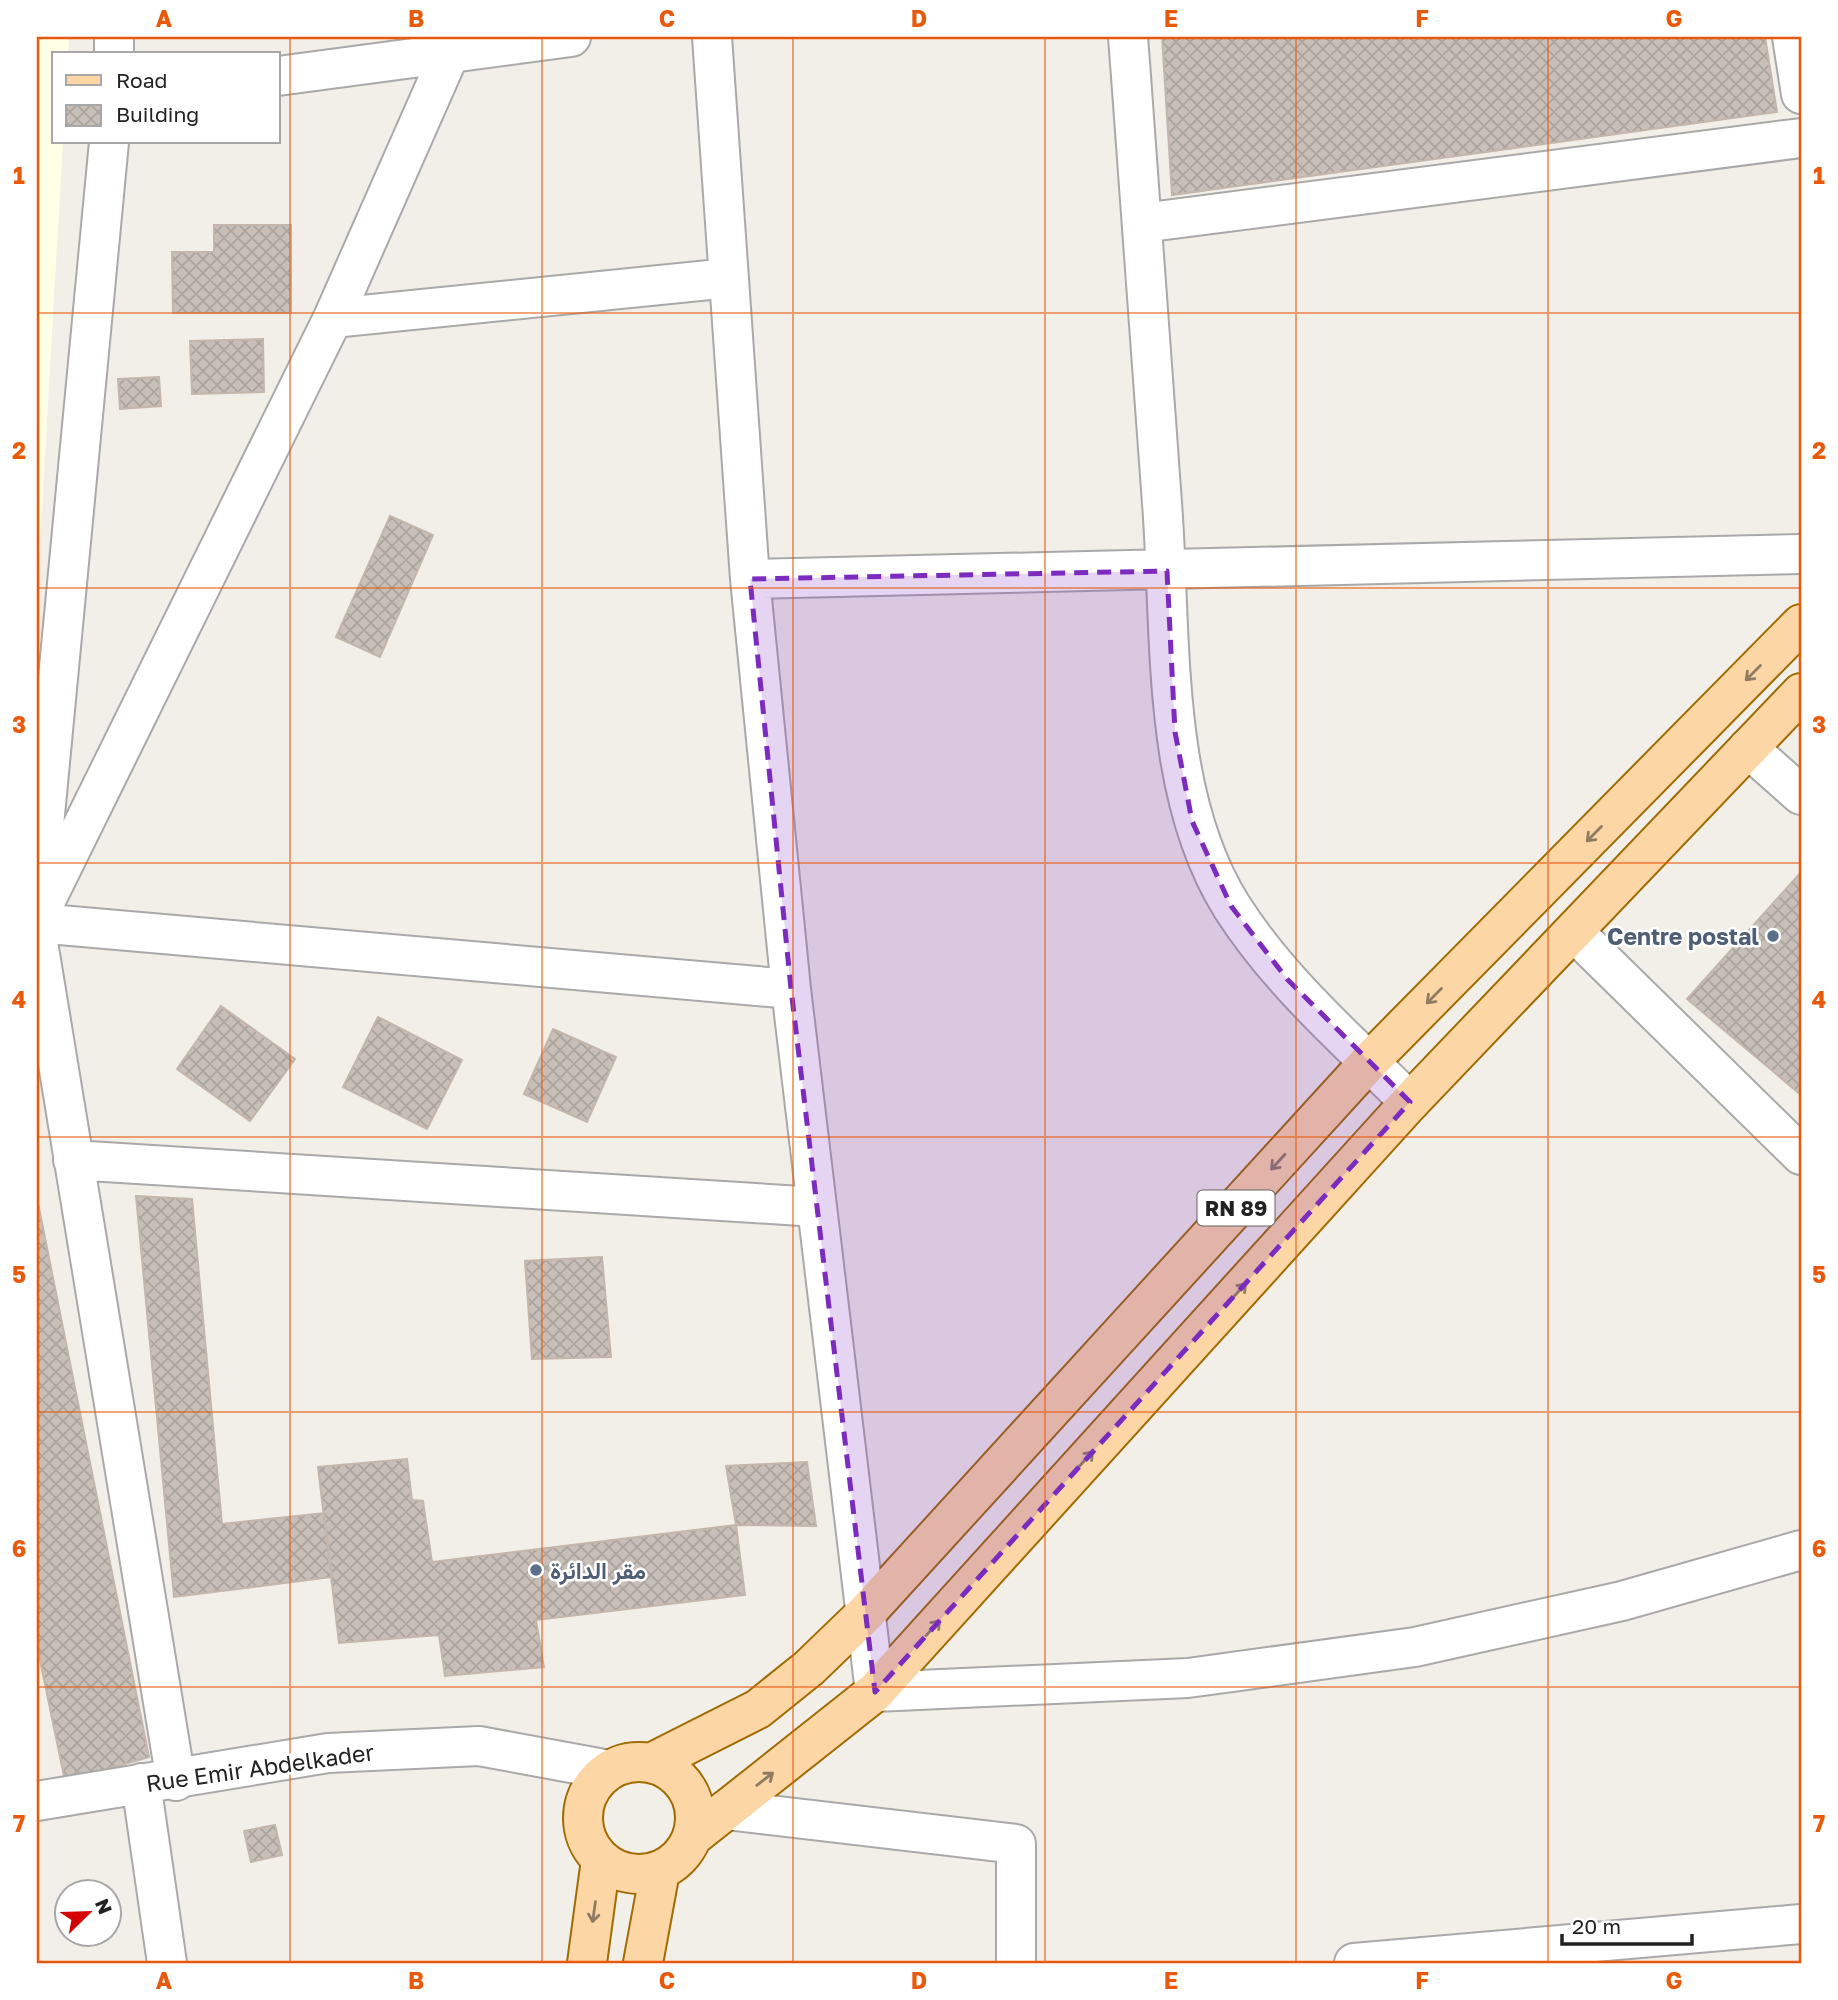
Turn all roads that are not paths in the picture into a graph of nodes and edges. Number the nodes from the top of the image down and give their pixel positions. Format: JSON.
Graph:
{"nodes":[{"id":1,"x":571,"y":37,"type":"edge"},
{"id":2,"x":712,"y":37,"type":"edge"},
{"id":3,"x":1128,"y":37,"type":"edge"},
{"id":4,"x":1792,"y":37,"type":"edge"},
{"id":5,"x":454,"y":45,"type":"edge"},
{"id":6,"x":280,"y":76,"type":"edge"},
{"id":7,"x":1801,"y":94,"type":"edge"},
{"id":8,"x":1801,"y":138,"type":"edge"},
{"id":9,"x":109,"y":144,"type":"edge"},
{"id":10,"x":1142,"y":223,"type":"junction"},
{"id":11,"x":729,"y":278,"type":"junction"},
{"id":12,"x":333,"y":318,"type":"junction"},
{"id":13,"x":1801,"y":554,"type":"edge"},
{"id":14,"x":1167,"y":571,"type":"junction"},
{"id":15,"x":750,"y":579,"type":"junction"},
{"id":16,"x":1801,"y":624,"type":"edge"},
{"id":17,"x":1801,"y":693,"type":"edge"},
{"id":18,"x":1748,"y":748,"type":"junction"},
{"id":19,"x":1801,"y":795,"type":"edge"},
{"id":20,"x":37,"y":900,"type":"edge"},
{"id":21,"x":37,"y":921,"type":"edge"},
{"id":22,"x":1574,"y":932,"type":"junction"},
{"id":23,"x":37,"y":936,"type":"edge"},
{"id":24,"x":791,"y":989,"type":"junction"},
{"id":25,"x":1369,"y":1062,"type":"junction"},
{"id":26,"x":1410,"y":1102,"type":"junction"},
{"id":27,"x":1801,"y":1155,"type":"edge"},
{"id":28,"x":74,"y":1160,"type":"junction"},
{"id":29,"x":817,"y":1207,"type":"junction"},
{"id":30,"x":1801,"y":1550,"type":"edge"},
{"id":31,"x":866,"y":1613,"type":"junction"},
{"id":32,"x":875,"y":1692,"type":"junction"},
{"id":33,"x":651,"y":1763,"type":"junction"},
{"id":34,"x":609,"y":1770,"type":"junction"},
{"id":35,"x":158,"y":1782,"type":"junction"},
{"id":36,"x":37,"y":1801,"type":"edge"},
{"id":37,"x":726,"y":1810,"type":"junction"},
{"id":38,"x":692,"y":1837,"type":"junction"},
{"id":39,"x":601,"y":1860,"type":"junction"},
{"id":40,"x":660,"y":1871,"type":"junction"},
{"id":41,"x":1801,"y":1924,"type":"edge"},
{"id":42,"x":167,"y":1963,"type":"edge"},
{"id":43,"x":587,"y":1963,"type":"edge"},
{"id":44,"x":643,"y":1963,"type":"edge"},
{"id":45,"x":1016,"y":1963,"type":"edge"},
{"id":46,"x":1354,"y":1963,"type":"edge"}],
"edges":[{"from":1,"to":5,"type":"street"},
{"from":2,"to":11,"type":"street"},
{"from":3,"to":10,"type":"street"},
{"from":4,"to":7,"type":"street"},
{"from":5,"to":6,"type":"street"},
{"from":5,"to":12,"type":"street"},
{"from":8,"to":10,"type":"street"},
{"from":9,"to":20,"type":"street"},
{"from":10,"to":14,"type":"street"},
{"from":11,"to":12,"type":"street"},
{"from":11,"to":15,"type":"street"},
{"from":12,"to":21,"type":"street"},
{"from":13,"to":14,"type":"street"},
{"from":14,"to":15,"type":"street"},
{"from":14,"to":25,"type":"street"},
{"from":15,"to":24,"type":"street"},
{"from":16,"to":25,"type":"main road","number":"RN 89","one_way":true},
{"from":17,"to":18,"type":"main road","number":"RN 89"},
{"from":18,"to":19,"type":"street"},
{"from":18,"to":22,"type":"main road","number":"RN 89"},
{"from":21,"to":24,"type":"street"},
{"from":22,"to":26,"type":"main road","number":"RN 89"},
{"from":22,"to":27,"type":"street"},
{"from":23,"to":28,"type":"street"},
{"from":24,"to":29,"type":"street"},
{"from":25,"to":26,"type":"street"},
{"from":25,"to":31,"type":"main road","number":"RN 89","one_way":true},
{"from":32,"to":26,"type":"main road","number":"RN 89","one_way":true},
{"from":28,"to":29,"type":"street"},
{"from":28,"to":35,"type":"street"},
{"from":29,"to":31,"type":"street"},
{"from":30,"to":32,"type":"street"},
{"from":31,"to":32,"type":"street"},
{"from":31,"to":33,"type":"main road","number":"RN 89"},
{"from":37,"to":32,"type":"main road","number":"RN 89","one_way":true},
{"from":33,"to":34,"type":"main road"},
{"from":33,"to":38,"type":"main road"},
{"from":34,"to":35,"type":"street","name":"Rue Emir Abdelkader"},
{"from":34,"to":39,"type":"main road"},
{"from":35,"to":36,"type":"street","name":"Rue Emir Abdelkader"},
{"from":35,"to":42,"type":"street"},
{"from":37,"to":38,"type":"main road","number":"RN 89"},
{"from":37,"to":45,"type":"street"},
{"from":38,"to":40,"type":"main road"},
{"from":39,"to":40,"type":"main road"},
{"from":39,"to":43,"type":"main road","one_way":true},
{"from":40,"to":44,"type":"main road"},
{"from":41,"to":46,"type":"street"}]}
